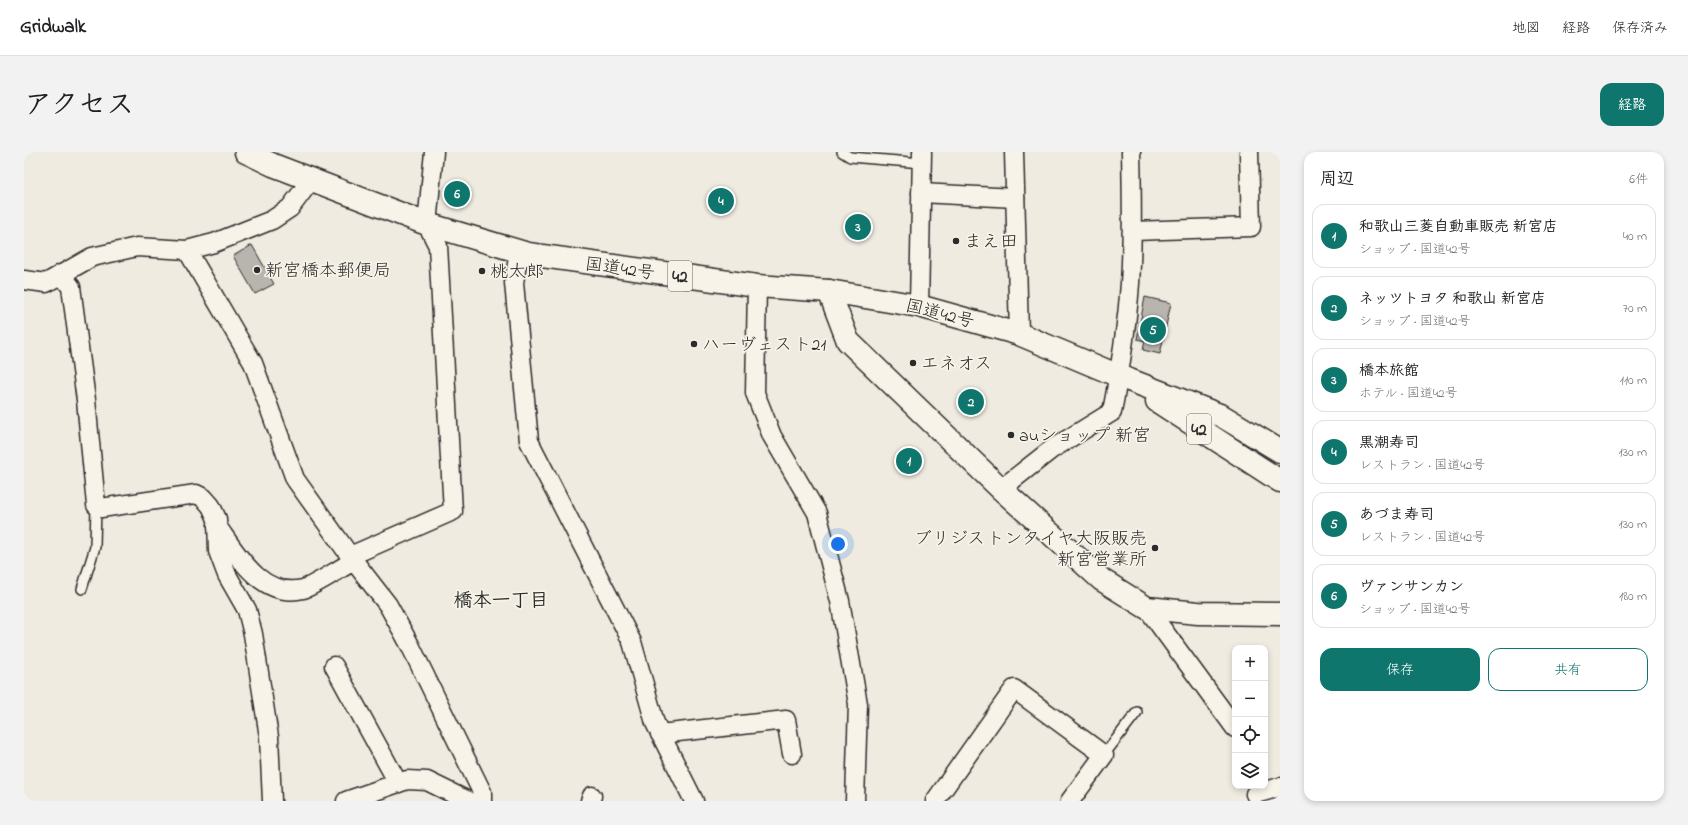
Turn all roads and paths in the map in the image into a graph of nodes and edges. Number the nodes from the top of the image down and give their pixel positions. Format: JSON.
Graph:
{"nodes":[{"id":1,"x":246,"y":152,"type":"edge"},
{"id":2,"x":434,"y":152,"type":"edge"},
{"id":3,"x":842,"y":152,"type":"edge"},
{"id":4,"x":1014,"y":152,"type":"edge"},
{"id":5,"x":1131,"y":152,"type":"edge"},
{"id":6,"x":1249,"y":152,"type":"edge"},
{"id":7,"x":922,"y":157,"type":"edge"},
{"id":8,"x":275,"y":159,"type":"edge"},
{"id":9,"x":311,"y":180,"type":"junction"},
{"id":10,"x":921,"y":193,"type":"junction"},
{"id":11,"x":1016,"y":198,"type":"junction"},
{"id":12,"x":427,"y":224,"type":"junction"},
{"id":13,"x":1133,"y":231,"type":"junction"},
{"id":14,"x":187,"y":250,"type":"junction"},
{"id":15,"x":519,"y":251,"type":"junction"},
{"id":16,"x":61,"y":274,"type":"junction"},
{"id":17,"x":24,"y":280,"type":"edge"},
{"id":18,"x":757,"y":286,"type":"junction"},
{"id":19,"x":829,"y":290,"type":"junction"},
{"id":20,"x":919,"y":306,"type":"junction"},
{"id":21,"x":1020,"y":334,"type":"junction"},
{"id":22,"x":1119,"y":376,"type":"junction"},
{"id":23,"x":1280,"y":451,"type":"edge"},
{"id":24,"x":1280,"y":482,"type":"edge"},
{"id":25,"x":1001,"y":489,"type":"junction"},
{"id":26,"x":96,"y":505,"type":"junction"},
{"id":27,"x":217,"y":526,"type":"junction"},
{"id":28,"x":352,"y":558,"type":"junction"},
{"id":29,"x":82,"y":589,"type":"dead end"},
{"id":30,"x":1146,"y":608,"type":"junction"},
{"id":31,"x":1280,"y":614,"type":"edge"},
{"id":32,"x":334,"y":666,"type":"dead end"},
{"id":33,"x":1137,"y":712,"type":"dead end"},
{"id":34,"x":1232,"y":724,"type":"edge"},
{"id":35,"x":660,"y":734,"type":"junction"},
{"id":36,"x":792,"y":754,"type":"dead end"},
{"id":37,"x":1104,"y":755,"type":"junction"},
{"id":38,"x":398,"y":782,"type":"junction"},
{"id":39,"x":1280,"y":787,"type":"edge"},
{"id":40,"x":1255,"y":794,"type":"edge"},
{"id":41,"x":272,"y":801,"type":"edge"},
{"id":42,"x":346,"y":801,"type":"edge"},
{"id":43,"x":468,"y":801,"type":"edge"},
{"id":44,"x":482,"y":801,"type":"edge"},
{"id":45,"x":694,"y":801,"type":"edge"},
{"id":46,"x":855,"y":801,"type":"edge"},
{"id":47,"x":935,"y":801,"type":"edge"},
{"id":48,"x":1070,"y":801,"type":"edge"}],
"edges":[{"from":1,"to":8,"type":"main road","name":"国道42号","number":"42"},
{"from":2,"to":12,"type":"street"},
{"from":3,"to":7,"type":"lane"},
{"from":4,"to":11,"type":"street"},
{"from":5,"to":13,"type":"street"},
{"from":6,"to":13,"type":"street"},
{"from":7,"to":10,"type":"street"},
{"from":8,"to":9,"type":"main road","name":"国道42号","number":"42"},
{"from":9,"to":12,"type":"main road","name":"国道42号","number":"42"},
{"from":9,"to":14,"type":"street"},
{"from":10,"to":11,"type":"street"},
{"from":10,"to":20,"type":"street"},
{"from":11,"to":21,"type":"street"},
{"from":12,"to":15,"type":"main road","name":"国道42号","number":"42"},
{"from":12,"to":28,"type":"street"},
{"from":13,"to":22,"type":"street"},
{"from":14,"to":16,"type":"street"},
{"from":14,"to":28,"type":"street"},
{"from":15,"to":18,"type":"main road","name":"国道42号","number":"42"},
{"from":15,"to":35,"type":"street"},
{"from":16,"to":17,"type":"street"},
{"from":16,"to":26,"type":"street"},
{"from":18,"to":19,"type":"main road","name":"国道42号","number":"42"},
{"from":18,"to":46,"type":"street"},
{"from":19,"to":20,"type":"main road","name":"国道42号","number":"42"},
{"from":19,"to":25,"type":"main road"},
{"from":20,"to":21,"type":"main road","name":"国道42号","number":"42"},
{"from":21,"to":22,"type":"main road","name":"国道42号","number":"42"},
{"from":22,"to":23,"type":"main road","name":"国道42号","number":"42"},
{"from":22,"to":24,"type":"main road","name":"国道42号","number":"42"},
{"from":22,"to":25,"type":"street"},
{"from":25,"to":30,"type":"main road"},
{"from":26,"to":27,"type":"street"},
{"from":26,"to":29,"type":"lane"},
{"from":27,"to":28,"type":"street"},
{"from":27,"to":41,"type":"street"},
{"from":28,"to":44,"type":"street"},
{"from":30,"to":31,"type":"main road"},
{"from":30,"to":34,"type":"street"},
{"from":32,"to":38,"type":"street"},
{"from":33,"to":37,"type":"lane"},
{"from":35,"to":36,"type":"street"},
{"from":35,"to":45,"type":"street"},
{"from":37,"to":47,"type":"street"},
{"from":37,"to":48,"type":"street"},
{"from":38,"to":42,"type":"street"},
{"from":38,"to":43,"type":"street"},
{"from":39,"to":40,"type":"street"}]}
